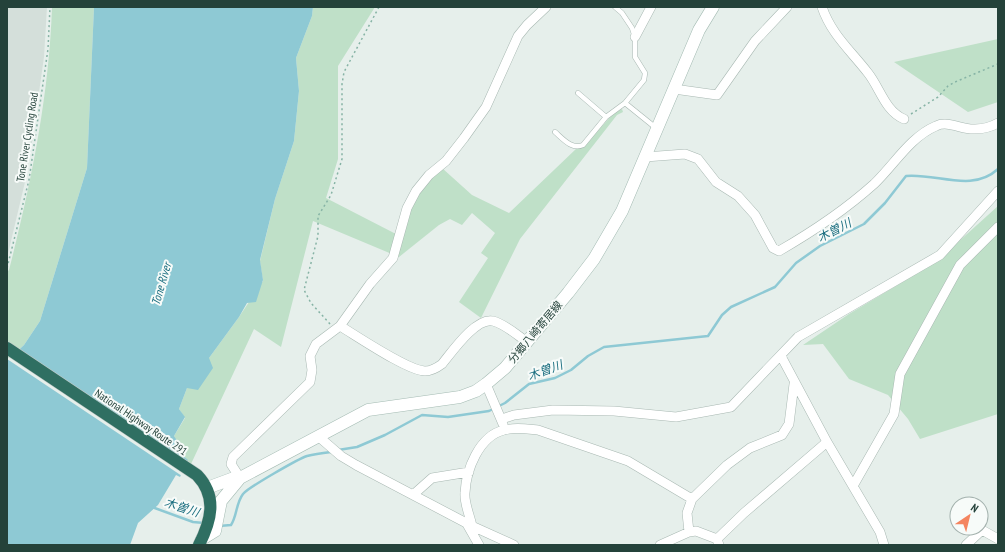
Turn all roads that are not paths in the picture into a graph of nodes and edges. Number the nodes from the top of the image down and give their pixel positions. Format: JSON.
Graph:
{"nodes":[{"id":1,"x":546,"y":7,"type":"edge"},
{"id":2,"x":615,"y":7,"type":"edge"},
{"id":3,"x":651,"y":7,"type":"edge"},
{"id":4,"x":713,"y":7,"type":"edge"},
{"id":5,"x":787,"y":7,"type":"edge"},
{"id":6,"x":822,"y":7,"type":"edge"},
{"id":7,"x":636,"y":37,"type":"junction"},
{"id":8,"x":674,"y":90,"type":"junction"},
{"id":9,"x":578,"y":93,"type":"dead end"},
{"id":10,"x":625,"y":103,"type":"junction"},
{"id":11,"x":606,"y":117,"type":"junction"},
{"id":12,"x":904,"y":119,"type":"road end"},
{"id":13,"x":998,"y":123,"type":"edge"},
{"id":14,"x":658,"y":129,"type":"junction"},
{"id":15,"x":555,"y":132,"type":"dead end"},
{"id":16,"x":645,"y":157,"type":"junction"},
{"id":17,"x":998,"y":192,"type":"edge"},
{"id":18,"x":998,"y":226,"type":"edge"},
{"id":19,"x":337,"y":327,"type":"junction"},
{"id":20,"x":527,"y":342,"type":"junction"},
{"id":21,"x":7,"y":348,"type":"edge"},
{"id":22,"x":781,"y":356,"type":"junction"},
{"id":23,"x":486,"y":384,"type":"junction"},
{"id":24,"x":794,"y":384,"type":"junction"},
{"id":25,"x":501,"y":416,"type":"junction"},
{"id":26,"x":503,"y":430,"type":"junction"},
{"id":27,"x":323,"y":440,"type":"junction"},
{"id":28,"x":827,"y":442,"type":"junction"},
{"id":29,"x":469,"y":472,"type":"junction"},
{"id":30,"x":240,"y":478,"type":"junction"},
{"id":31,"x":853,"y":486,"type":"junction"},
{"id":32,"x":207,"y":488,"type":"junction"},
{"id":33,"x":414,"y":494,"type":"junction"},
{"id":34,"x":692,"y":499,"type":"junction"},
{"id":35,"x":468,"y":524,"type":"junction"},
{"id":36,"x":208,"y":530,"type":"edge"},
{"id":37,"x":689,"y":532,"type":"junction"},
{"id":38,"x":998,"y":539,"type":"edge"},
{"id":39,"x":718,"y":542,"type":"edge"},
{"id":40,"x":479,"y":545,"type":"edge"},
{"id":41,"x":514,"y":545,"type":"edge"},
{"id":42,"x":660,"y":545,"type":"edge"},
{"id":43,"x":884,"y":545,"type":"edge"},
{"id":44,"x":966,"y":545,"type":"edge"}],
"edges":[{"from":1,"to":19,"type":"street"},
{"from":2,"to":7,"type":"lane"},
{"from":3,"to":7,"type":"street"},
{"from":4,"to":8,"type":"main road","name":"分郷八崎寄居線"},
{"from":5,"to":8,"type":"street"},
{"from":6,"to":12,"type":"street"},
{"from":7,"to":10,"type":"lane"},
{"from":8,"to":14,"type":"main road","name":"分郷八崎寄居線"},
{"from":9,"to":11,"type":"lane"},
{"from":10,"to":11,"type":"lane"},
{"from":10,"to":14,"type":"lane"},
{"from":11,"to":15,"type":"lane"},
{"from":13,"to":16,"type":"street"},
{"from":14,"to":16,"type":"main road","name":"分郷八崎寄居線"},
{"from":16,"to":20,"type":"main road","name":"分郷八崎寄居線"},
{"from":17,"to":22,"type":"street"},
{"from":18,"to":31,"type":"street"},
{"from":19,"to":20,"type":"street"},
{"from":19,"to":30,"type":"street"},
{"from":20,"to":23,"type":"main road","name":"分郷八崎寄居線"},
{"from":21,"to":32,"type":"highway","name":"National Highway Route 291"},
{"from":22,"to":24,"type":"street"},
{"from":22,"to":25,"type":"street"},
{"from":23,"to":25,"type":"street"},
{"from":23,"to":27,"type":"main road","name":"分郷八崎寄居線"},
{"from":24,"to":28,"type":"street"},
{"from":24,"to":34,"type":"street"},
{"from":25,"to":26,"type":"street"},
{"from":26,"to":29,"type":"street"},
{"from":26,"to":34,"type":"street"},
{"from":27,"to":30,"type":"main road","name":"分郷八崎寄居線"},
{"from":27,"to":33,"type":"street"},
{"from":28,"to":31,"type":"street"},
{"from":28,"to":39,"type":"street"},
{"from":29,"to":33,"type":"street"},
{"from":29,"to":35,"type":"street"},
{"from":30,"to":32,"type":"main road","name":"分郷八崎寄居線"},
{"from":30,"to":36,"type":"main road"},
{"from":31,"to":43,"type":"street"},
{"from":32,"to":36,"type":"highway","name":"National Highway Route 291"},
{"from":33,"to":35,"type":"street"},
{"from":34,"to":37,"type":"street"},
{"from":35,"to":40,"type":"street"},
{"from":35,"to":41,"type":"street"},
{"from":37,"to":39,"type":"street"},
{"from":37,"to":42,"type":"street"},
{"from":38,"to":44,"type":"street"}]}
